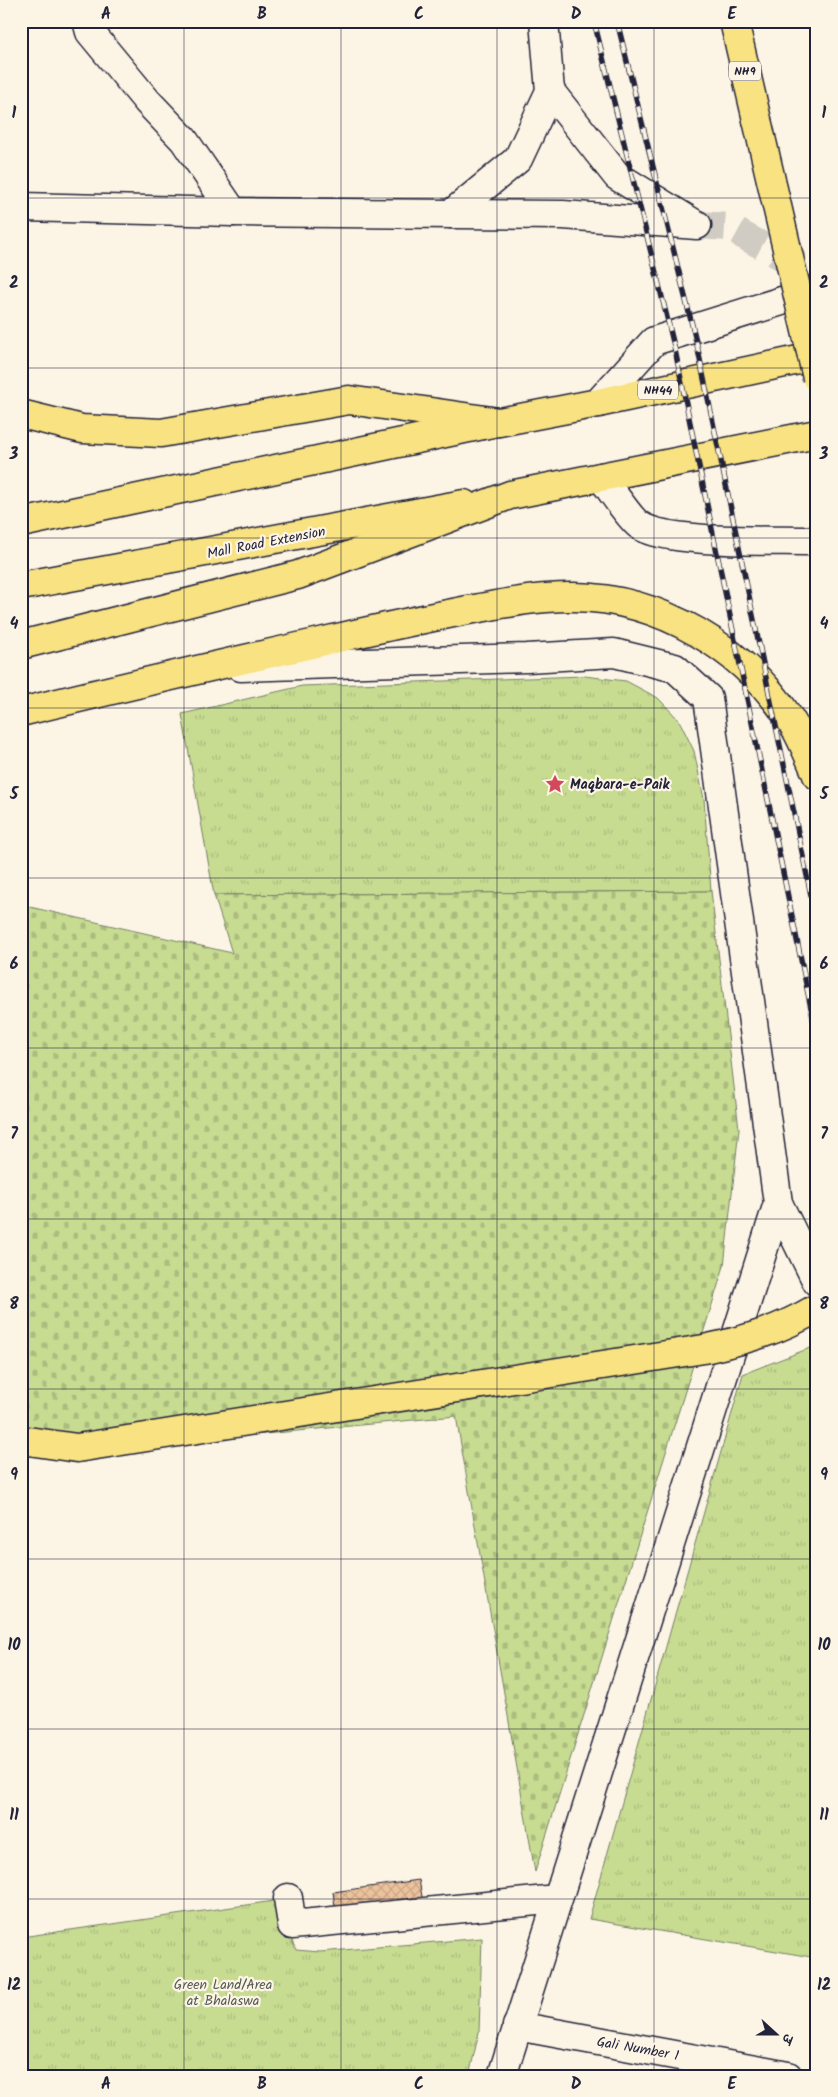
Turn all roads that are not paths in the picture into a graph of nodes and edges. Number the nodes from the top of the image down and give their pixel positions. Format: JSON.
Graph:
{"nodes":[{"id":1,"x":87,"y":21,"type":"edge"},
{"id":2,"x":544,"y":21,"type":"edge"},
{"id":3,"x":734,"y":21,"type":"edge"},
{"id":4,"x":550,"y":91,"type":"junction"},
{"id":5,"x":21,"y":207,"type":"edge"},
{"id":6,"x":233,"y":212,"type":"junction"},
{"id":7,"x":451,"y":214,"type":"junction"},
{"id":8,"x":817,"y":290,"type":"edge"},
{"id":9,"x":817,"y":356,"type":"edge"},
{"id":10,"x":817,"y":378,"type":"edge"},
{"id":11,"x":598,"y":403,"type":"junction"},
{"id":12,"x":21,"y":414,"type":"edge"},
{"id":13,"x":499,"y":422,"type":"junction"},
{"id":14,"x":817,"y":434,"type":"edge"},
{"id":15,"x":601,"y":477,"type":"junction"},
{"id":16,"x":510,"y":496,"type":"junction"},
{"id":17,"x":21,"y":523,"type":"edge"},
{"id":18,"x":817,"y":540,"type":"edge"},
{"id":19,"x":21,"y":586,"type":"edge"},
{"id":20,"x":21,"y":645,"type":"edge"},
{"id":21,"x":208,"y":668,"type":"junction"},
{"id":22,"x":21,"y":712,"type":"edge"},
{"id":23,"x":817,"y":775,"type":"edge"},
{"id":24,"x":778,"y":1203,"type":"junction"},
{"id":25,"x":817,"y":1282,"type":"edge"},
{"id":26,"x":817,"y":1308,"type":"edge"},
{"id":27,"x":21,"y":1440,"type":"edge"},
{"id":28,"x":288,"y":1898,"type":"dead end"},
{"id":29,"x":557,"y":1899,"type":"junction"},
{"id":30,"x":517,"y":2026,"type":"junction"},
{"id":31,"x":502,"y":2076,"type":"edge"},
{"id":32,"x":788,"y":2076,"type":"edge"}],
"edges":[{"from":1,"to":6,"type":"street"},
{"from":2,"to":4,"type":"street"},
{"from":3,"to":10,"type":"main road","number":"NH9","bridge":true},
{"from":4,"to":7,"type":"street"},
{"from":4,"to":7,"type":"street"},
{"from":5,"to":6,"type":"street"},
{"from":6,"to":7,"type":"street"},
{"from":8,"to":11,"type":"street"},
{"from":9,"to":11,"type":"main road","number":"NH44"},
{"from":11,"to":13,"type":"main road","number":"NH44"},
{"from":12,"to":13,"type":"main road"},
{"from":13,"to":17,"type":"main road"},
{"from":14,"to":15,"type":"main road"},
{"from":15,"to":16,"type":"main road"},
{"from":15,"to":18,"type":"street"},
{"from":16,"to":19,"type":"main road","name":"Mall Road Extension"},
{"from":16,"to":20,"type":"main road"},
{"from":21,"to":22,"type":"main road"},
{"from":21,"to":23,"type":"main road"},
{"from":21,"to":24,"type":"street"},
{"from":24,"to":25,"type":"street"},
{"from":24,"to":29,"type":"street"},
{"from":26,"to":27,"type":"main road","bridge":true},
{"from":28,"to":29,"type":"street"},
{"from":29,"to":30,"type":"street"},
{"from":30,"to":31,"type":"street"},
{"from":30,"to":32,"type":"street","name":"Gali Number 1"}]}
